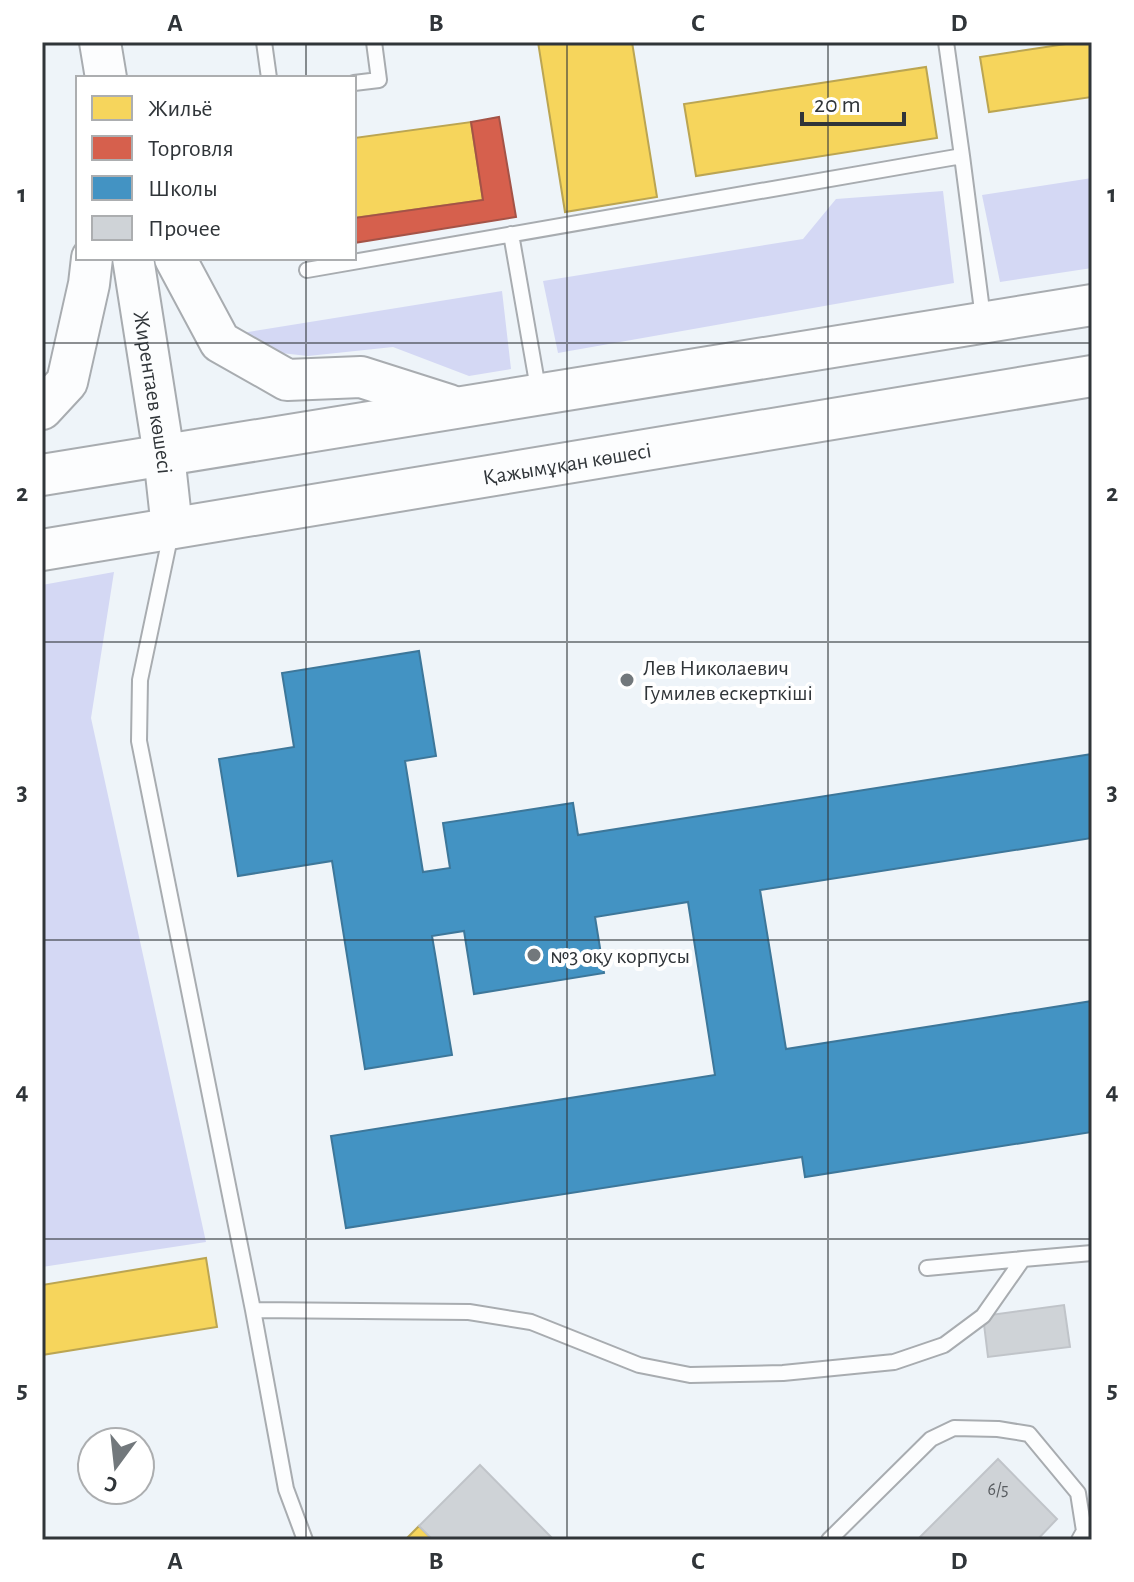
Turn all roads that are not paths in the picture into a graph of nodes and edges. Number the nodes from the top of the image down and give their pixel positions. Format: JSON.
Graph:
{"nodes":[{"id":1,"x":100,"y":42,"type":"edge"},
{"id":2,"x":264,"y":42,"type":"edge"},
{"id":3,"x":374,"y":42,"type":"edge"},
{"id":4,"x":948,"y":42,"type":"edge"},
{"id":5,"x":106,"y":76,"type":"edge"},
{"id":6,"x":269,"y":76,"type":"edge"},
{"id":7,"x":356,"y":83,"type":"edge"},
{"id":8,"x":962,"y":156,"type":"junction"},
{"id":9,"x":511,"y":234,"type":"junction"},
{"id":10,"x":92,"y":260,"type":"edge"},
{"id":11,"x":133,"y":260,"type":"edge"},
{"id":12,"x":176,"y":260,"type":"edge"},
{"id":13,"x":307,"y":270,"type":"dead end"},
{"id":14,"x":1092,"y":305,"type":"edge"},
{"id":15,"x":984,"y":323,"type":"junction"},
{"id":16,"x":1092,"y":376,"type":"edge"},
{"id":17,"x":539,"y":394,"type":"junction"},
{"id":18,"x":456,"y":408,"type":"junction"},
{"id":19,"x":42,"y":409,"type":"edge"},
{"id":20,"x":164,"y":455,"type":"junction"},
{"id":21,"x":42,"y":475,"type":"edge"},
{"id":22,"x":172,"y":528,"type":"junction"},
{"id":23,"x":42,"y":550,"type":"edge"},
{"id":24,"x":1092,"y":1253,"type":"edge"},
{"id":25,"x":1023,"y":1259,"type":"junction"},
{"id":26,"x":927,"y":1268,"type":"dead end"},
{"id":27,"x":253,"y":1310,"type":"junction"},
{"id":28,"x":305,"y":1540,"type":"edge"},
{"id":29,"x":829,"y":1540,"type":"edge"},
{"id":30,"x":1079,"y":1540,"type":"edge"}],
"edges":[{"from":1,"to":5,"type":"main road"},
{"from":2,"to":6,"type":"lane"},
{"from":3,"to":7,"type":"lane"},
{"from":4,"to":8,"type":"lane"},
{"from":8,"to":9,"type":"lane"},
{"from":8,"to":15,"type":"lane"},
{"from":9,"to":13,"type":"lane"},
{"from":9,"to":17,"type":"lane"},
{"from":10,"to":19,"type":"main road"},
{"from":11,"to":20,"type":"main road","name":"Жирентаев көшесі"},
{"from":12,"to":18,"type":"main road"},
{"from":14,"to":15,"type":"main road"},
{"from":15,"to":17,"type":"main road"},
{"from":16,"to":22,"type":"main road","name":"Қажымұқан көшесі"},
{"from":17,"to":18,"type":"main road"},
{"from":18,"to":20,"type":"main road"},
{"from":20,"to":21,"type":"main road"},
{"from":20,"to":22,"type":"main road","name":"Жирентаев көшесі"},
{"from":22,"to":23,"type":"main road","name":"Қажымұқан көшесі"},
{"from":22,"to":27,"type":"lane"},
{"from":24,"to":25,"type":"lane"},
{"from":25,"to":26,"type":"lane"},
{"from":25,"to":27,"type":"lane"},
{"from":27,"to":28,"type":"lane"},
{"from":29,"to":30,"type":"lane"}]}
